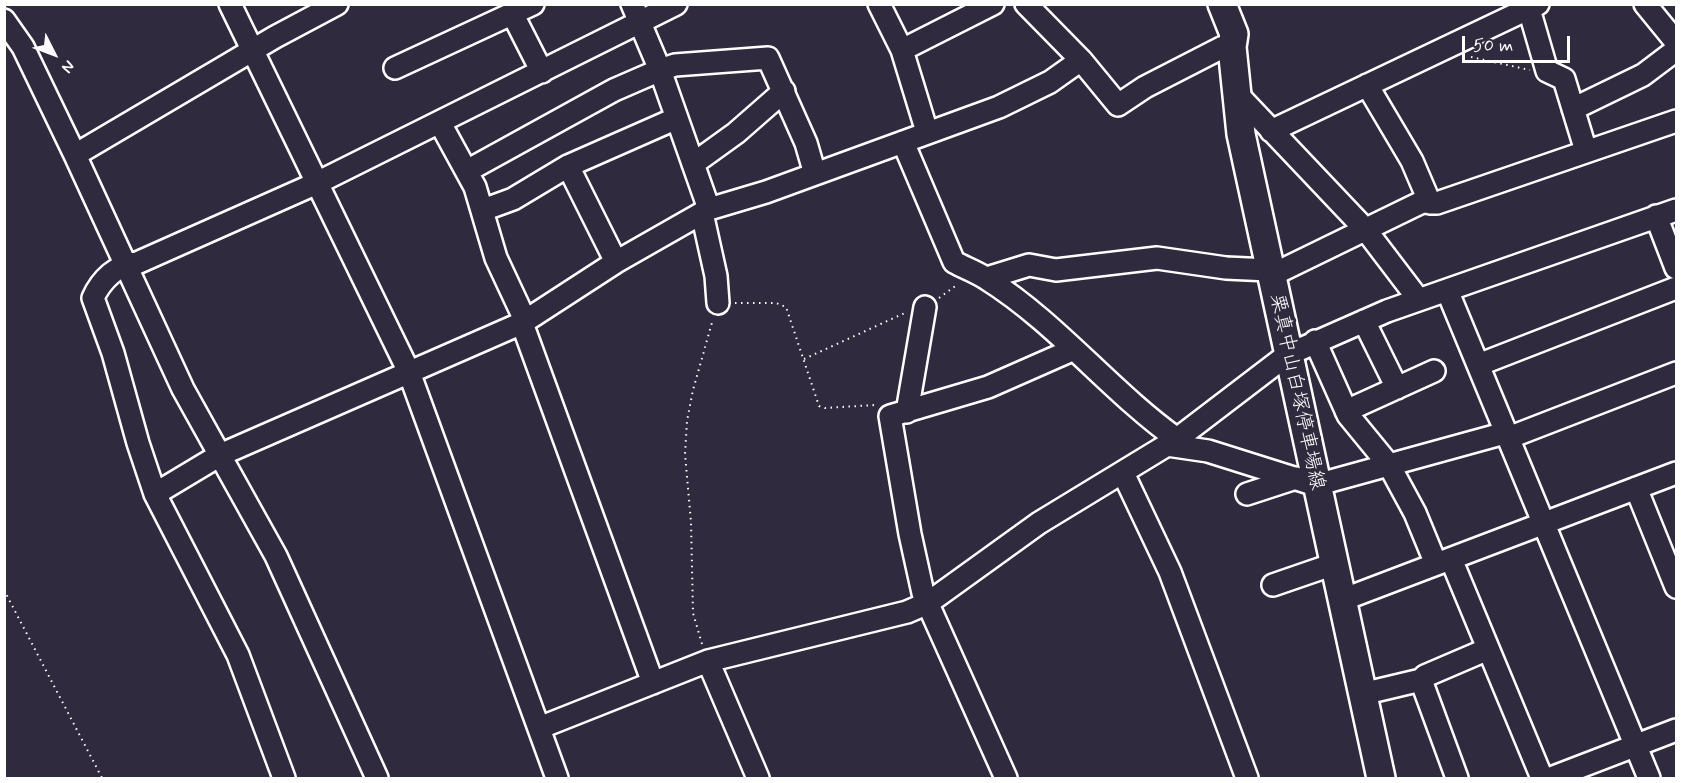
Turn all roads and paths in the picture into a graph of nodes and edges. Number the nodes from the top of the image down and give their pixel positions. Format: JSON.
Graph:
{"nodes":[{"id":1,"x":230,"y":4,"type":"edge"},
{"id":2,"x":336,"y":4,"type":"edge"},
{"id":3,"x":533,"y":4,"type":"edge"},
{"id":4,"x":676,"y":4,"type":"edge"},
{"id":5,"x":879,"y":4,"type":"edge"},
{"id":6,"x":993,"y":4,"type":"edge"},
{"id":7,"x":1026,"y":4,"type":"edge"},
{"id":8,"x":1222,"y":4,"type":"edge"},
{"id":9,"x":1645,"y":4,"type":"edge"},
{"id":10,"x":1534,"y":7,"type":"edge"},
{"id":11,"x":636,"y":14,"type":"edge"},
{"id":12,"x":513,"y":15,"type":"junction"},
{"id":13,"x":4,"y":20,"type":"edge"},
{"id":14,"x":1677,"y":42,"type":"edge"},
{"id":15,"x":1232,"y":47,"type":"junction"},
{"id":16,"x":902,"y":50,"type":"junction"},
{"id":17,"x":1441,"y":50,"type":"junction"},
{"id":18,"x":1677,"y":50,"type":"edge"},
{"id":19,"x":252,"y":52,"type":"junction"},
{"id":20,"x":1081,"y":60,"type":"junction"},
{"id":21,"x":395,"y":68,"type":"dead end"},
{"id":22,"x":660,"y":70,"type":"junction"},
{"id":23,"x":1547,"y":71,"type":"junction"},
{"id":24,"x":543,"y":72,"type":"junction"},
{"id":25,"x":1367,"y":86,"type":"junction"},
{"id":26,"x":784,"y":91,"type":"junction"},
{"id":27,"x":1238,"y":95,"type":"junction"},
{"id":28,"x":1573,"y":109,"type":"junction"},
{"id":29,"x":677,"y":118,"type":"junction"},
{"id":30,"x":1677,"y":121,"type":"edge"},
{"id":31,"x":441,"y":123,"type":"junction"},
{"id":32,"x":1271,"y":131,"type":"junction"},
{"id":33,"x":927,"y":132,"type":"junction"},
{"id":34,"x":903,"y":142,"type":"junction"},
{"id":35,"x":1586,"y":151,"type":"junction"},
{"id":36,"x":75,"y":155,"type":"junction"},
{"id":37,"x":693,"y":164,"type":"junction"},
{"id":38,"x":568,"y":166,"type":"junction"},
{"id":39,"x":467,"y":171,"type":"junction"},
{"id":40,"x":815,"y":174,"type":"junction"},
{"id":41,"x":317,"y":183,"type":"junction"},
{"id":42,"x":1430,"y":203,"type":"junction"},
{"id":43,"x":483,"y":210,"type":"junction"},
{"id":44,"x":1677,"y":210,"type":"edge"},
{"id":45,"x":705,"y":211,"type":"junction"},
{"id":46,"x":1656,"y":216,"type":"junction"},
{"id":47,"x":1365,"y":229,"type":"junction"},
{"id":48,"x":616,"y":262,"type":"junction"},
{"id":49,"x":124,"y":263,"type":"junction"},
{"id":50,"x":962,"y":266,"type":"junction"},
{"id":51,"x":1677,"y":268,"type":"edge"},
{"id":52,"x":1270,"y":273,"type":"junction"},
{"id":53,"x":987,"y":278,"type":"junction"},
{"id":54,"x":1677,"y":288,"type":"edge"},
{"id":55,"x":1447,"y":290,"type":"junction"},
{"id":56,"x":1419,"y":300,"type":"junction"},
{"id":57,"x":718,"y":303,"type":"junction"},
{"id":58,"x":925,"y":307,"type":"junction"},
{"id":59,"x":1365,"y":321,"type":"junction"},
{"id":60,"x":523,"y":322,"type":"junction"},
{"id":61,"x":1315,"y":341,"type":"junction"},
{"id":62,"x":1072,"y":350,"type":"junction"},
{"id":63,"x":1287,"y":355,"type":"junction"},
{"id":64,"x":804,"y":359,"type":"junction"},
{"id":65,"x":1478,"y":365,"type":"junction"},
{"id":66,"x":1434,"y":371,"type":"dead end"},
{"id":67,"x":409,"y":372,"type":"junction"},
{"id":68,"x":1677,"y":373,"type":"edge"},
{"id":69,"x":1397,"y":388,"type":"junction"},
{"id":70,"x":1346,"y":411,"type":"junction"},
{"id":71,"x":898,"y":414,"type":"junction"},
{"id":72,"x":1506,"y":435,"type":"junction"},
{"id":73,"x":1172,"y":442,"type":"junction"},
{"id":74,"x":220,"y":455,"type":"junction"},
{"id":75,"x":1389,"y":465,"type":"junction"},
{"id":76,"x":1122,"y":473,"type":"junction"},
{"id":77,"x":1677,"y":473,"type":"edge"},
{"id":78,"x":1306,"y":481,"type":"junction"},
{"id":79,"x":1636,"y":488,"type":"junction"},
{"id":80,"x":155,"y":494,"type":"junction"},
{"id":81,"x":1247,"y":494,"type":"dead end"},
{"id":82,"x":1545,"y":523,"type":"junction"},
{"id":83,"x":1443,"y":562,"type":"junction"},
{"id":84,"x":1334,"y":564,"type":"junction"},
{"id":85,"x":1273,"y":585,"type":"dead end"},
{"id":86,"x":1677,"y":587,"type":"edge"},
{"id":87,"x":4,"y":590,"type":"edge"},
{"id":88,"x":1342,"y":600,"type":"junction"},
{"id":89,"x":928,"y":603,"type":"junction"},
{"id":90,"x":1488,"y":650,"type":"junction"},
{"id":91,"x":708,"y":661,"type":"junction"},
{"id":92,"x":1421,"y":680,"type":"junction"},
{"id":93,"x":652,"y":683,"type":"junction"},
{"id":94,"x":1362,"y":694,"type":"junction"},
{"id":95,"x":539,"y":728,"type":"junction"},
{"id":96,"x":1677,"y":730,"type":"edge"},
{"id":97,"x":1636,"y":747,"type":"junction"},
{"id":98,"x":102,"y":778,"type":"edge"},
{"id":99,"x":284,"y":778,"type":"edge"},
{"id":100,"x":377,"y":778,"type":"edge"},
{"id":101,"x":557,"y":778,"type":"edge"},
{"id":102,"x":758,"y":778,"type":"edge"},
{"id":103,"x":1006,"y":778,"type":"edge"},
{"id":104,"x":1247,"y":778,"type":"edge"},
{"id":105,"x":1381,"y":778,"type":"edge"},
{"id":106,"x":1457,"y":778,"type":"edge"},
{"id":107,"x":1551,"y":778,"type":"edge"},
{"id":108,"x":1649,"y":778,"type":"edge"}],
"edges":[{"from":1,"to":19,"type":"street"},
{"from":2,"to":19,"type":"street"},
{"from":3,"to":12,"type":"street"},
{"from":4,"to":11,"type":"street"},
{"from":5,"to":16,"type":"street"},
{"from":6,"to":16,"type":"street"},
{"from":7,"to":20,"type":"street"},
{"from":8,"to":15,"type":"main road","name":"栗真中山白塚停車場線"},
{"from":9,"to":14,"type":"street"},
{"from":10,"to":17,"type":"street"},
{"from":10,"to":23,"type":"street"},
{"from":11,"to":22,"type":"street"},
{"from":11,"to":24,"type":"street"},
{"from":12,"to":21,"type":"street"},
{"from":12,"to":24,"type":"street"},
{"from":13,"to":36,"type":"street"},
{"from":15,"to":20,"type":"street"},
{"from":15,"to":27,"type":"main road","name":"栗真中山白塚停車場線"},
{"from":16,"to":33,"type":"street"},
{"from":17,"to":23,"type":"path"},
{"from":17,"to":25,"type":"street"},
{"from":18,"to":28,"type":"street"},
{"from":19,"to":36,"type":"street"},
{"from":19,"to":41,"type":"street"},
{"from":20,"to":33,"type":"street"},
{"from":22,"to":26,"type":"street"},
{"from":22,"to":29,"type":"street"},
{"from":22,"to":39,"type":"street"},
{"from":23,"to":28,"type":"street"},
{"from":24,"to":31,"type":"street"},
{"from":25,"to":32,"type":"street"},
{"from":25,"to":42,"type":"street"},
{"from":26,"to":37,"type":"street"},
{"from":26,"to":40,"type":"street"},
{"from":27,"to":32,"type":"street"},
{"from":27,"to":52,"type":"main road","name":"栗真中山白塚停車場線"},
{"from":28,"to":35,"type":"street"},
{"from":29,"to":37,"type":"street"},
{"from":29,"to":38,"type":"street"},
{"from":30,"to":35,"type":"street"},
{"from":31,"to":39,"type":"street"},
{"from":31,"to":41,"type":"street"},
{"from":32,"to":47,"type":"street"},
{"from":33,"to":34,"type":"street"},
{"from":34,"to":40,"type":"street"},
{"from":34,"to":50,"type":"street"},
{"from":35,"to":42,"type":"street"},
{"from":36,"to":49,"type":"street"},
{"from":37,"to":45,"type":"street"},
{"from":38,"to":43,"type":"street"},
{"from":38,"to":48,"type":"street"},
{"from":39,"to":43,"type":"street"},
{"from":40,"to":45,"type":"street"},
{"from":41,"to":49,"type":"street"},
{"from":41,"to":67,"type":"street"},
{"from":42,"to":47,"type":"street"},
{"from":43,"to":60,"type":"street"},
{"from":44,"to":46,"type":"street"},
{"from":45,"to":48,"type":"street"},
{"from":45,"to":57,"type":"street"},
{"from":46,"to":51,"type":"street"},
{"from":46,"to":55,"type":"street"},
{"from":47,"to":52,"type":"street"},
{"from":47,"to":56,"type":"street"},
{"from":48,"to":60,"type":"street"},
{"from":49,"to":74,"type":"street"},
{"from":49,"to":80,"type":"street"},
{"from":50,"to":53,"type":"street"},
{"from":50,"to":58,"type":"path"},
{"from":52,"to":53,"type":"street"},
{"from":52,"to":63,"type":"main road","name":"栗真中山白塚停車場線"},
{"from":53,"to":62,"type":"street"},
{"from":54,"to":65,"type":"street"},
{"from":55,"to":56,"type":"street"},
{"from":55,"to":65,"type":"street"},
{"from":56,"to":59,"type":"street"},
{"from":57,"to":64,"type":"path"},
{"from":57,"to":91,"type":"path"},
{"from":58,"to":64,"type":"path"},
{"from":58,"to":71,"type":"street"},
{"from":59,"to":61,"type":"street"},
{"from":59,"to":69,"type":"street"},
{"from":60,"to":67,"type":"street"},
{"from":60,"to":93,"type":"street"},
{"from":61,"to":63,"type":"street"},
{"from":61,"to":70,"type":"street"},
{"from":62,"to":71,"type":"street"},
{"from":62,"to":73,"type":"street"},
{"from":63,"to":73,"type":"street"},
{"from":63,"to":78,"type":"main road","name":"栗真中山白塚停車場線"},
{"from":64,"to":71,"type":"path"},
{"from":65,"to":72,"type":"street"},
{"from":66,"to":69,"type":"street"},
{"from":67,"to":74,"type":"street"},
{"from":67,"to":95,"type":"street"},
{"from":68,"to":72,"type":"street"},
{"from":69,"to":70,"type":"street"},
{"from":70,"to":75,"type":"street"},
{"from":71,"to":89,"type":"street"},
{"from":72,"to":75,"type":"street"},
{"from":72,"to":82,"type":"street"},
{"from":73,"to":76,"type":"street"},
{"from":73,"to":78,"type":"street"},
{"from":74,"to":80,"type":"street"},
{"from":74,"to":100,"type":"street"},
{"from":75,"to":78,"type":"street"},
{"from":75,"to":83,"type":"street"},
{"from":76,"to":89,"type":"street"},
{"from":76,"to":104,"type":"street"},
{"from":77,"to":79,"type":"street"},
{"from":78,"to":81,"type":"street"},
{"from":78,"to":84,"type":"main road","name":"栗真中山白塚停車場線"},
{"from":79,"to":82,"type":"street"},
{"from":79,"to":86,"type":"street"},
{"from":80,"to":99,"type":"street"},
{"from":82,"to":83,"type":"street"},
{"from":82,"to":97,"type":"street"},
{"from":83,"to":88,"type":"street"},
{"from":83,"to":90,"type":"street"},
{"from":84,"to":85,"type":"street"},
{"from":84,"to":88,"type":"main road","name":"栗真中山白塚停車場線"},
{"from":87,"to":98,"type":"path"},
{"from":88,"to":94,"type":"main road","name":"栗真中山白塚停車場線"},
{"from":89,"to":91,"type":"street"},
{"from":89,"to":103,"type":"street"},
{"from":90,"to":92,"type":"street"},
{"from":90,"to":107,"type":"street"},
{"from":91,"to":93,"type":"street"},
{"from":91,"to":102,"type":"street"},
{"from":92,"to":94,"type":"street"},
{"from":92,"to":106,"type":"street"},
{"from":93,"to":95,"type":"street"},
{"from":94,"to":105,"type":"main road","name":"栗真中山白塚停車場線"},
{"from":95,"to":101,"type":"street"},
{"from":96,"to":97,"type":"street"},
{"from":97,"to":107,"type":"street"},
{"from":97,"to":108,"type":"street"}]}
